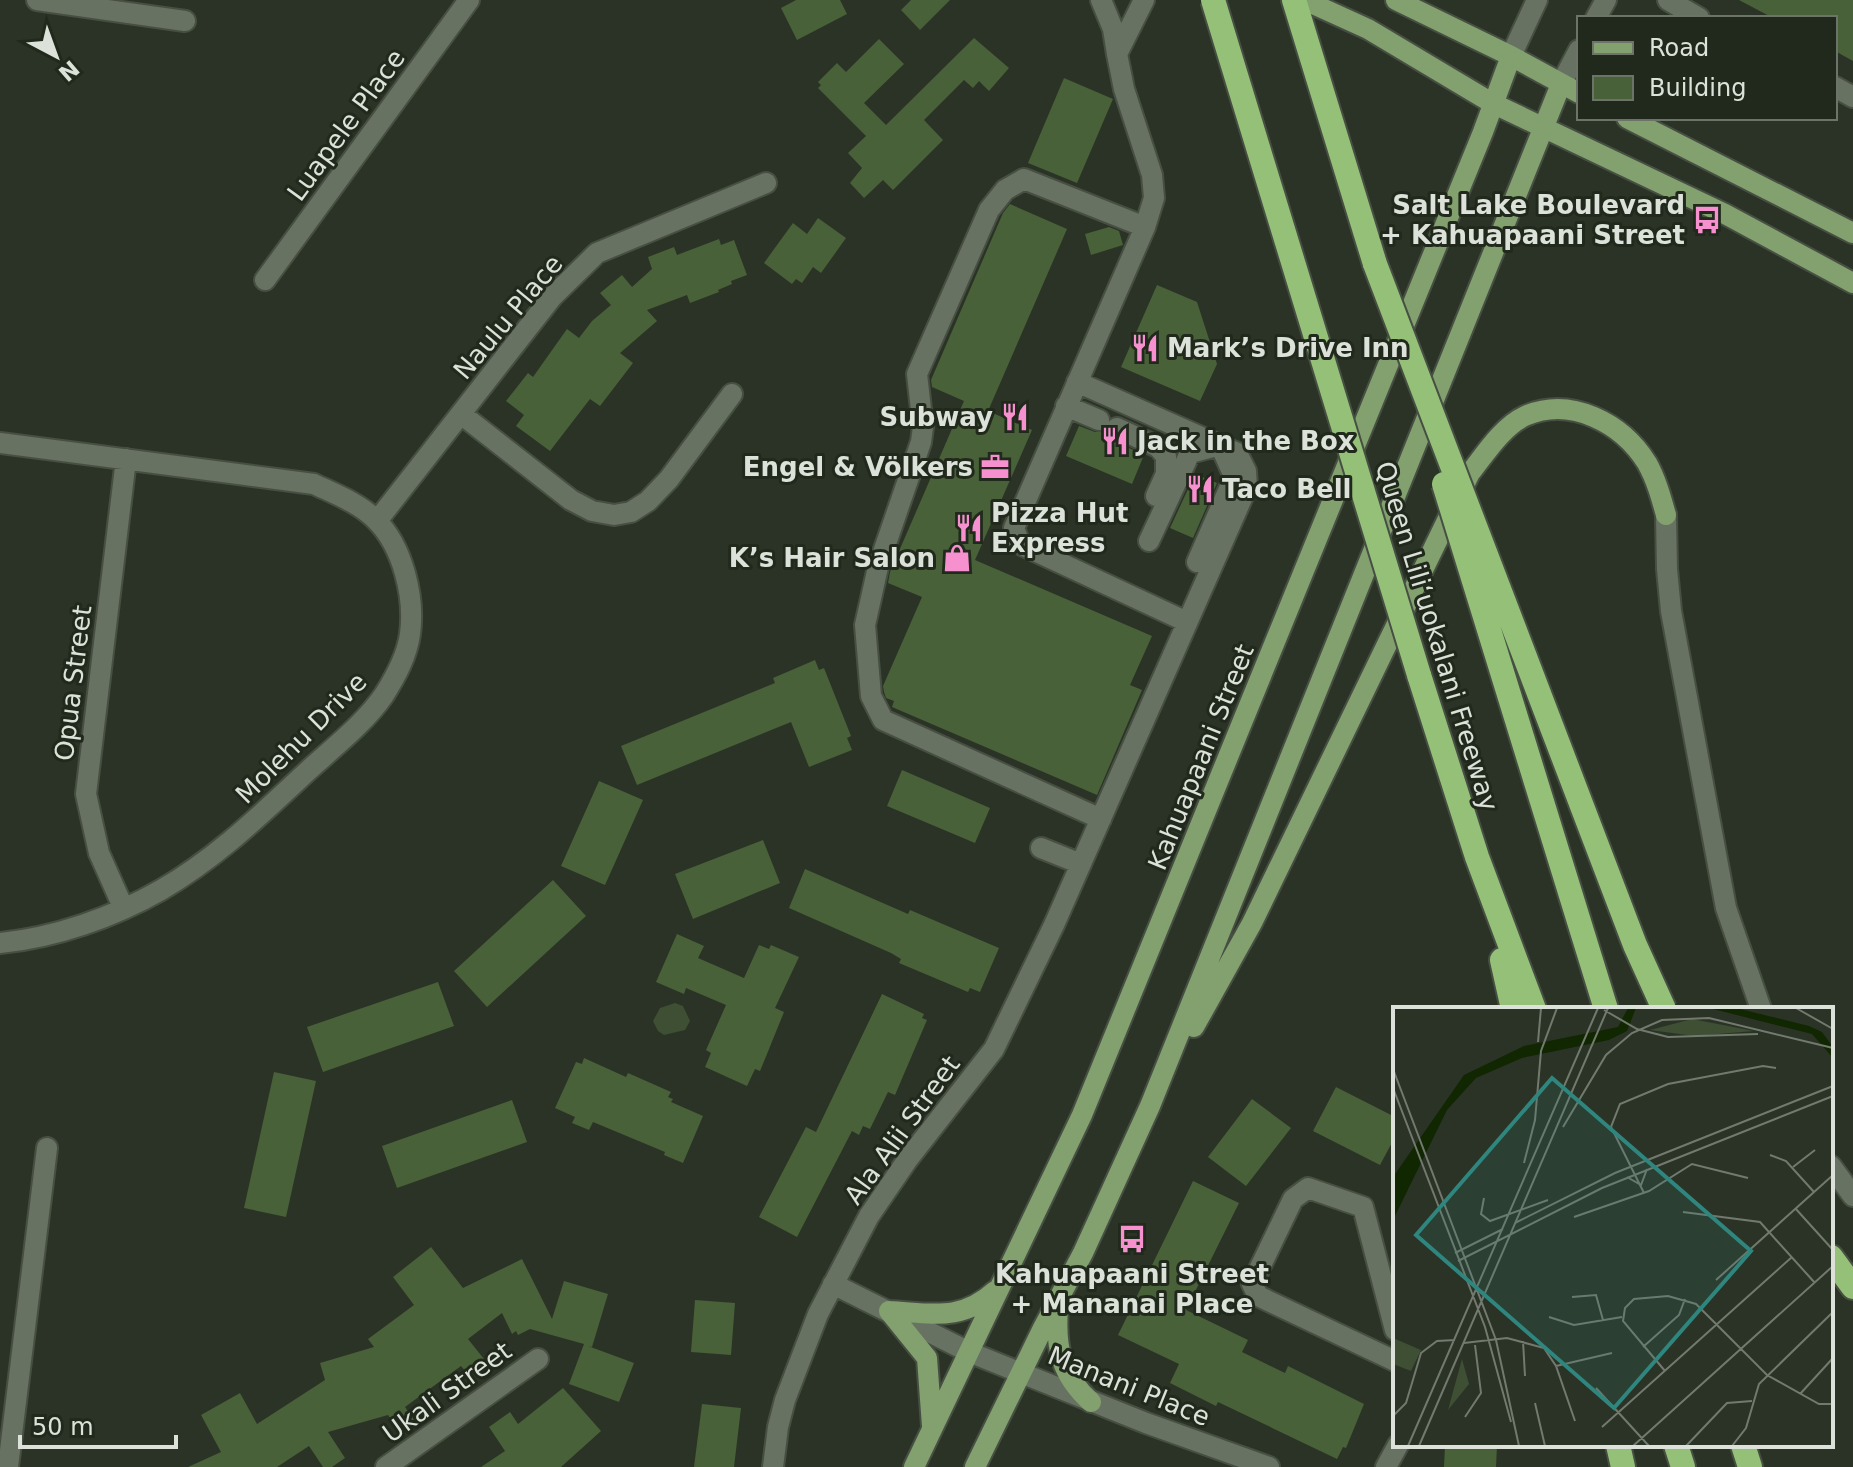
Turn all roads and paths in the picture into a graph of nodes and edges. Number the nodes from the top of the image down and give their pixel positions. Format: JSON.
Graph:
{"nodes":[{"id":1,"x":37,"y":0,"type":"edge"},
{"id":2,"x":469,"y":0,"type":"edge"},
{"id":3,"x":1101,"y":0,"type":"edge"},
{"id":4,"x":1144,"y":0,"type":"edge"},
{"id":5,"x":1213,"y":0,"type":"edge"},
{"id":6,"x":1294,"y":0,"type":"edge"},
{"id":7,"x":1304,"y":0,"type":"edge"},
{"id":8,"x":1398,"y":0,"type":"edge"},
{"id":9,"x":1537,"y":0,"type":"edge"},
{"id":10,"x":1668,"y":0,"type":"edge"},
{"id":11,"x":1696,"y":16,"type":"edge"},
{"id":12,"x":185,"y":21,"type":"dead end"},
{"id":13,"x":1117,"y":54,"type":"junction"},
{"id":14,"x":1511,"y":56,"type":"junction"},
{"id":15,"x":1577,"y":59,"type":"edge"},
{"id":16,"x":1570,"y":89,"type":"edge"},
{"id":17,"x":1492,"y":103,"type":"junction"},
{"id":18,"x":1631,"y":120,"type":"edge"},
{"id":19,"x":1544,"y":128,"type":"junction"},
{"id":20,"x":766,"y":183,"type":"dead end"},
{"id":21,"x":1145,"y":227,"type":"junction"},
{"id":22,"x":1853,"y":233,"type":"edge"},
{"id":23,"x":1375,"y":264,"type":"junction"},
{"id":24,"x":265,"y":280,"type":"dead end"},
{"id":25,"x":1853,"y":283,"type":"edge"},
{"id":26,"x":1077,"y":382,"type":"junction"},
{"id":27,"x":732,"y":394,"type":"dead end"},
{"id":28,"x":1066,"y":406,"type":"junction"},
{"id":29,"x":461,"y":414,"type":"junction"},
{"id":30,"x":0,"y":443,"type":"edge"},
{"id":31,"x":1194,"y":443,"type":"junction"},
{"id":32,"x":126,"y":459,"type":"junction"},
{"id":33,"x":1666,"y":515,"type":"joint"},
{"id":34,"x":377,"y":521,"type":"junction"},
{"id":35,"x":1187,"y":622,"type":"junction"},
{"id":36,"x":1098,"y":826,"type":"junction"},
{"id":37,"x":1041,"y":848,"type":"dead end"},
{"id":38,"x":1477,"y":857,"type":"junction"},
{"id":39,"x":1081,"y":864,"type":"junction"},
{"id":40,"x":123,"y":907,"type":"junction"},
{"id":41,"x":0,"y":943,"type":"edge"},
{"id":42,"x":1513,"y":1007,"type":"edge"},
{"id":43,"x":1533,"y":1007,"type":"edge"},
{"id":44,"x":1605,"y":1007,"type":"edge"},
{"id":45,"x":1663,"y":1007,"type":"edge"},
{"id":46,"x":1760,"y":1007,"type":"edge"},
{"id":47,"x":1150,"y":1106,"type":"junction"},
{"id":48,"x":47,"y":1148,"type":"dead end"},
{"id":49,"x":1833,"y":1169,"type":"edge"},
{"id":50,"x":1853,"y":1196,"type":"edge"},
{"id":51,"x":1833,"y":1260,"type":"edge"},
{"id":52,"x":833,"y":1284,"type":"junction"},
{"id":53,"x":1853,"y":1287,"type":"edge"},
{"id":54,"x":998,"y":1288,"type":"junction"},
{"id":55,"x":1059,"y":1299,"type":"junction"},
{"id":56,"x":889,"y":1311,"type":"junction"},
{"id":57,"x":1393,"y":1322,"type":"edge"},
{"id":58,"x":969,"y":1352,"type":"junction"},
{"id":59,"x":538,"y":1359,"type":"dead end"},
{"id":60,"x":1393,"y":1360,"type":"edge"},
{"id":61,"x":1023,"y":1372,"type":"junction"},
{"id":62,"x":1091,"y":1402,"type":"junction"},
{"id":63,"x":933,"y":1429,"type":"junction"},
{"id":64,"x":1397,"y":1447,"type":"edge"},
{"id":65,"x":1618,"y":1447,"type":"edge"},
{"id":66,"x":1677,"y":1447,"type":"edge"},
{"id":67,"x":1744,"y":1447,"type":"edge"},
{"id":68,"x":8,"y":1467,"type":"edge"},
{"id":69,"x":386,"y":1467,"type":"edge"},
{"id":70,"x":773,"y":1467,"type":"edge"},
{"id":71,"x":914,"y":1467,"type":"edge"},
{"id":72,"x":975,"y":1467,"type":"edge"},
{"id":73,"x":1269,"y":1467,"type":"edge"},
{"id":74,"x":1386,"y":1467,"type":"edge"},
{"id":75,"x":1623,"y":1467,"type":"edge"},
{"id":76,"x":1683,"y":1467,"type":"edge"},
{"id":77,"x":1750,"y":1467,"type":"edge"}],
"edges":[{"from":1,"to":12,"type":"street"},
{"from":2,"to":24,"type":"street","name":"Luapele Place"},
{"from":3,"to":13,"type":"street"},
{"from":4,"to":13,"type":"street"},
{"from":5,"to":38,"type":"highway","name":"Queen Liliʻuokalani Freeway","bridge":true},
{"from":6,"to":23,"type":"highway","name":"Queen Liliʻuokalani Freeway"},
{"from":7,"to":17,"type":"main road"},
{"from":8,"to":14,"type":"main road"},
{"from":9,"to":14,"type":"street"},
{"from":10,"to":11,"type":"street"},
{"from":13,"to":21,"type":"street"},
{"from":14,"to":16,"type":"main road"},
{"from":14,"to":17,"type":"main road","name":"Kahuapaani Street"},
{"from":15,"to":16,"type":"street"},
{"from":16,"to":19,"type":"main road"},
{"from":17,"to":19,"type":"main road"},
{"from":17,"to":54,"type":"main road","name":"Kahuapaani Street"},
{"from":18,"to":22,"type":"main road"},
{"from":19,"to":25,"type":"main road"},
{"from":19,"to":47,"type":"main road"},
{"from":20,"to":29,"type":"street","name":"Naulu Place"},
{"from":21,"to":26,"type":"street"},
{"from":21,"to":36,"type":"street"},
{"from":23,"to":44,"type":"highway","name":"Queen Liliʻuokalani Freeway","bridge":true},
{"from":23,"to":45,"type":"highway","bridge":true},
{"from":26,"to":28,"type":"street"},
{"from":26,"to":31,"type":"street"},
{"from":27,"to":29,"type":"street"},
{"from":28,"to":31,"type":"street"},
{"from":28,"to":35,"type":"street"},
{"from":29,"to":34,"type":"street","name":"Naulu Place"},
{"from":30,"to":32,"type":"street","name":"Molehu Drive"},
{"from":31,"to":35,"type":"street","name":"Ala Alii Street"},
{"from":32,"to":34,"type":"street","name":"Molehu Drive"},
{"from":32,"to":40,"type":"street","name":"Opua Street"},
{"from":33,"to":46,"type":"street"},
{"from":33,"to":47,"type":"main road"},
{"from":34,"to":40,"type":"street","name":"Molehu Drive"},
{"from":35,"to":36,"type":"street","name":"Ala Alii Street"},
{"from":36,"to":39,"type":"street","name":"Ala Alii Street"},
{"from":37,"to":39,"type":"street"},
{"from":38,"to":42,"type":"highway"},
{"from":38,"to":43,"type":"highway","name":"Queen Liliʻuokalani Freeway"},
{"from":39,"to":52,"type":"street","name":"Ala Alii Street"},
{"from":40,"to":41,"type":"street","name":"Molehu Drive"},
{"from":47,"to":55,"type":"main road"},
{"from":48,"to":68,"type":"street"},
{"from":49,"to":50,"type":"street"},
{"from":51,"to":53,"type":"highway"},
{"from":52,"to":56,"type":"street","name":"Manani Place"},
{"from":52,"to":70,"type":"street","name":"Ala Alii Street"},
{"from":54,"to":56,"type":"main road"},
{"from":54,"to":58,"type":"main road","name":"Kahuapaani Street"},
{"from":55,"to":61,"type":"main road"},
{"from":55,"to":62,"type":"main road"},
{"from":56,"to":58,"type":"street","name":"Manani Place"},
{"from":56,"to":63,"type":"main road"},
{"from":57,"to":60,"type":"street"},
{"from":58,"to":61,"type":"street","name":"Manani Place"},
{"from":58,"to":63,"type":"main road","name":"Kahuapaani Street"},
{"from":59,"to":69,"type":"street","name":"Ukali Street"},
{"from":61,"to":62,"type":"street","name":"Manani Place"},
{"from":61,"to":72,"type":"main road"},
{"from":62,"to":73,"type":"street","name":"Manani Place"},
{"from":63,"to":71,"type":"main road","name":"Kahuapaani Street"},
{"from":64,"to":74,"type":"street"},
{"from":65,"to":75,"type":"highway"},
{"from":66,"to":76,"type":"highway"},
{"from":67,"to":77,"type":"highway"}]}
